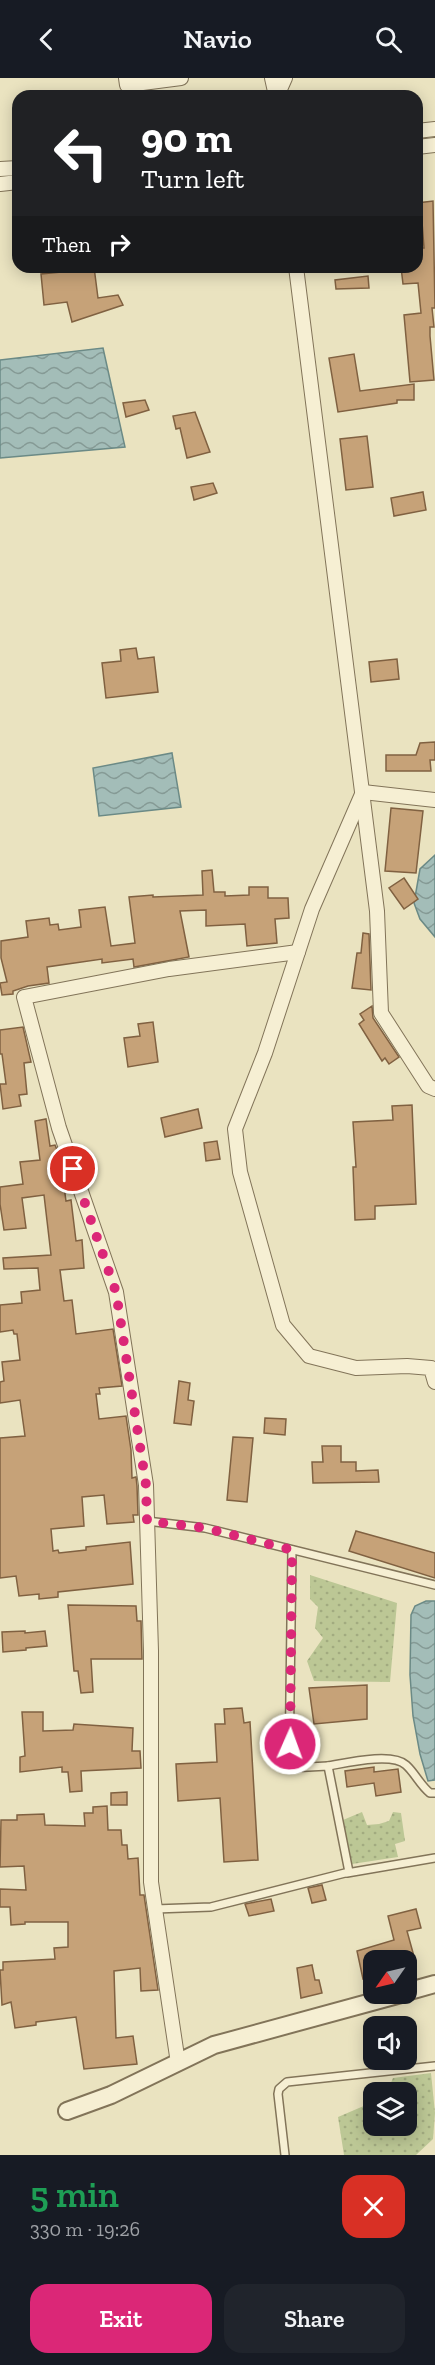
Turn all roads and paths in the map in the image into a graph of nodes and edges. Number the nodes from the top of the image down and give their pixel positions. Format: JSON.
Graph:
{"nodes":[{"id":1,"x":126,"y":78,"type":"edge"},
{"id":2,"x":181,"y":78,"type":"edge"},
{"id":3,"x":297,"y":273,"type":"edge"},
{"id":4,"x":363,"y":792,"type":"junction"},
{"id":5,"x":435,"y":800,"type":"edge"},
{"id":6,"x":298,"y":952,"type":"junction"},
{"id":7,"x":435,"y":1089,"type":"edge"},
{"id":8,"x":435,"y":1382,"type":"edge"},
{"id":9,"x":147,"y":1521,"type":"junction"},
{"id":10,"x":292,"y":1550,"type":"junction"},
{"id":11,"x":435,"y":1585,"type":"edge"},
{"id":12,"x":328,"y":1766,"type":"junction"},
{"id":13,"x":435,"y":1793,"type":"edge"},
{"id":14,"x":435,"y":1858,"type":"edge"},
{"id":15,"x":347,"y":1873,"type":"junction"},
{"id":16,"x":155,"y":1909,"type":"junction"},
{"id":17,"x":435,"y":1984,"type":"edge"},
{"id":18,"x":417,"y":1989,"type":"edge"},
{"id":19,"x":364,"y":2004,"type":"edge"},
{"id":20,"x":178,"y":2062,"type":"junction"},
{"id":21,"x":435,"y":2066,"type":"edge"},
{"id":22,"x":67,"y":2111,"type":"dead end"},
{"id":23,"x":285,"y":2155,"type":"edge"}],
"edges":[{"from":1,"to":2,"type":"street"},
{"from":3,"to":4,"type":"street"},
{"from":4,"to":5,"type":"street"},
{"from":4,"to":6,"type":"street"},
{"from":4,"to":7,"type":"street"},
{"from":6,"to":8,"type":"street"},
{"from":6,"to":9,"type":"street"},
{"from":9,"to":10,"type":"lane"},
{"from":9,"to":16,"type":"street"},
{"from":10,"to":11,"type":"lane"},
{"from":10,"to":12,"type":"lane"},
{"from":12,"to":13,"type":"lane"},
{"from":12,"to":15,"type":"lane"},
{"from":14,"to":15,"type":"lane"},
{"from":15,"to":16,"type":"lane"},
{"from":16,"to":20,"type":"street"},
{"from":17,"to":18,"type":"street"},
{"from":19,"to":20,"type":"street"},
{"from":20,"to":22,"type":"street"},
{"from":21,"to":23,"type":"lane"}]}
